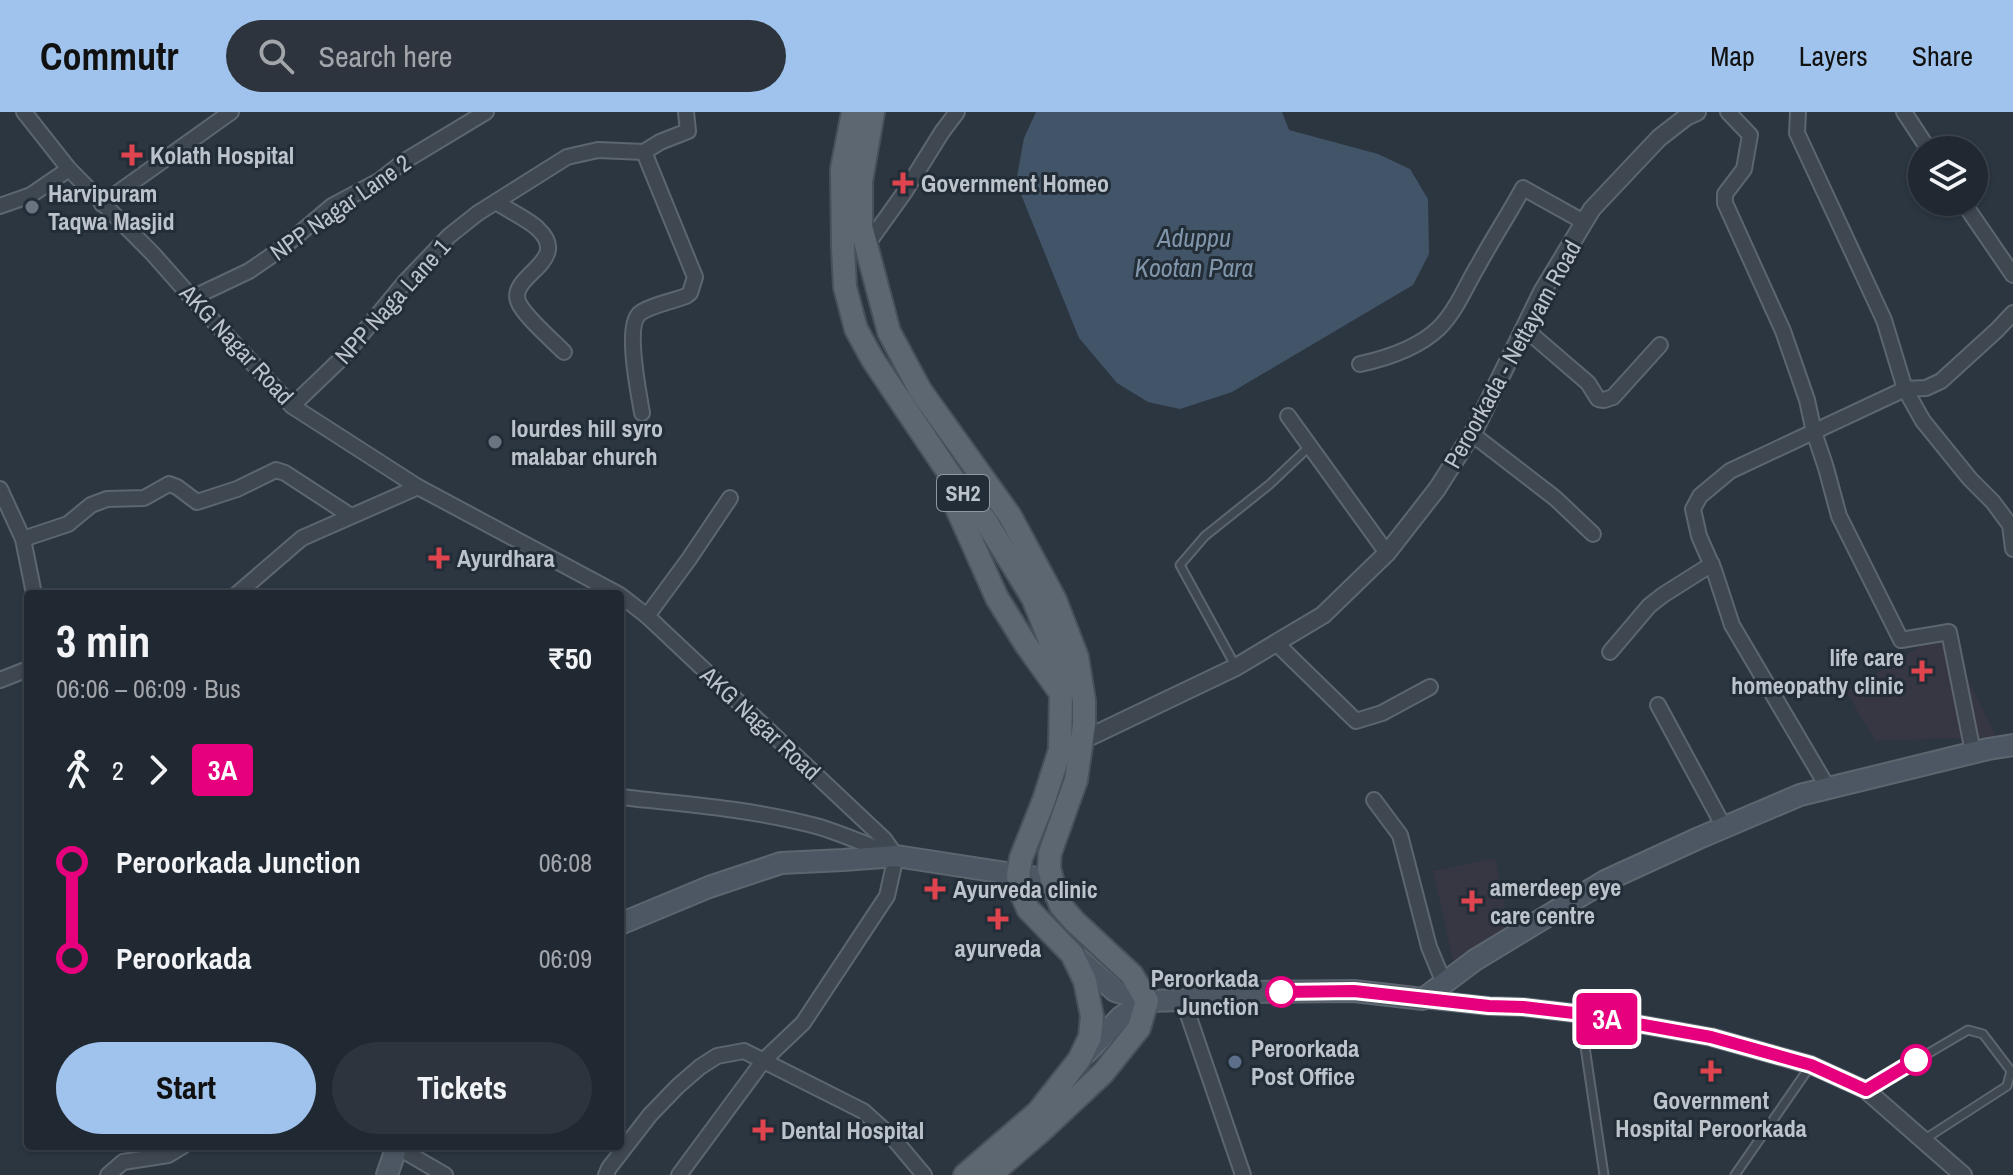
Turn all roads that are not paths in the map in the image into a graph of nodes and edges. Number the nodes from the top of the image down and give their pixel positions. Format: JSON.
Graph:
{"nodes":[{"id":1,"x":24,"y":112,"type":"edge"},
{"id":2,"x":231,"y":112,"type":"edge"},
{"id":3,"x":486,"y":112,"type":"edge"},
{"id":4,"x":686,"y":112,"type":"edge"},
{"id":5,"x":853,"y":112,"type":"edge"},
{"id":6,"x":873,"y":112,"type":"edge"},
{"id":7,"x":957,"y":112,"type":"edge"},
{"id":8,"x":1697,"y":112,"type":"edge"},
{"id":9,"x":1728,"y":112,"type":"edge"},
{"id":10,"x":1798,"y":112,"type":"edge"},
{"id":11,"x":1904,"y":112,"type":"edge"},
{"id":12,"x":1920,"y":136,"type":"edge"},
{"id":13,"x":644,"y":152,"type":"junction"},
{"id":14,"x":69,"y":169,"type":"junction"},
{"id":15,"x":496,"y":202,"type":"junction"},
{"id":16,"x":102,"y":204,"type":"junction"},
{"id":17,"x":0,"y":206,"type":"edge"},
{"id":18,"x":1973,"y":216,"type":"edge"},
{"id":19,"x":1584,"y":222,"type":"junction"},
{"id":20,"x":866,"y":246,"type":"junction"},
{"id":21,"x":843,"y":247,"type":"junction"},
{"id":22,"x":2013,"y":275,"type":"edge"},
{"id":23,"x":192,"y":298,"type":"junction"},
{"id":24,"x":2013,"y":313,"type":"edge"},
{"id":25,"x":1524,"y":328,"type":"junction"},
{"id":26,"x":1660,"y":345,"type":"dead end"},
{"id":27,"x":564,"y":352,"type":"dead end"},
{"id":28,"x":1360,"y":364,"type":"dead end"},
{"id":29,"x":1905,"y":389,"type":"junction"},
{"id":30,"x":292,"y":406,"type":"junction"},
{"id":31,"x":642,"y":413,"type":"dead end"},
{"id":32,"x":1288,"y":416,"type":"dead end"},
{"id":33,"x":1814,"y":432,"type":"junction"},
{"id":34,"x":1472,"y":434,"type":"junction"},
{"id":35,"x":1310,"y":446,"type":"junction"},
{"id":36,"x":980,"y":473,"type":"junction"},
{"id":37,"x":957,"y":485,"type":"junction"},
{"id":38,"x":418,"y":487,"type":"junction"},
{"id":39,"x":0,"y":489,"type":"edge"},
{"id":40,"x":730,"y":498,"type":"dead end"},
{"id":41,"x":351,"y":516,"type":"junction"},
{"id":42,"x":1593,"y":534,"type":"dead end"},
{"id":43,"x":23,"y":539,"type":"junction"},
{"id":44,"x":2013,"y":549,"type":"edge"},
{"id":45,"x":1387,"y":553,"type":"junction"},
{"id":46,"x":1712,"y":564,"type":"junction"},
{"id":47,"x":33,"y":590,"type":"edge"},
{"id":48,"x":242,"y":590,"type":"edge"},
{"id":49,"x":608,"y":590,"type":"edge"},
{"id":50,"x":624,"y":600,"type":"edge"},
{"id":51,"x":647,"y":616,"type":"junction"},
{"id":52,"x":1276,"y":643,"type":"junction"},
{"id":53,"x":1610,"y":652,"type":"dead end"},
{"id":54,"x":1236,"y":667,"type":"junction"},
{"id":55,"x":24,"y":671,"type":"edge"},
{"id":56,"x":0,"y":680,"type":"edge"},
{"id":57,"x":1430,"y":687,"type":"dead end"},
{"id":58,"x":1658,"y":705,"type":"dead end"},
{"id":59,"x":1081,"y":742,"type":"junction"},
{"id":60,"x":2013,"y":745,"type":"edge"},
{"id":61,"x":1060,"y":750,"type":"junction"},
{"id":62,"x":1973,"y":752,"type":"junction"},
{"id":63,"x":1828,"y":788,"type":"junction"},
{"id":64,"x":624,"y":797,"type":"edge"},
{"id":65,"x":1374,"y":800,"type":"dead end"},
{"id":66,"x":1724,"y":827,"type":"junction"},
{"id":67,"x":896,"y":856,"type":"junction"},
{"id":68,"x":1018,"y":875,"type":"junction"},
{"id":69,"x":1051,"y":880,"type":"junction"},
{"id":70,"x":624,"y":922,"type":"edge"},
{"id":71,"x":1072,"y":954,"type":"junction"},
{"id":72,"x":1444,"y":983,"type":"junction"},
{"id":73,"x":1423,"y":999,"type":"junction"},
{"id":74,"x":1183,"y":1000,"type":"junction"},
{"id":75,"x":1147,"y":1001,"type":"junction"},
{"id":76,"x":1582,"y":1014,"type":"junction"},
{"id":77,"x":764,"y":1060,"type":"junction"},
{"id":78,"x":1079,"y":1060,"type":"junction"},
{"id":79,"x":1811,"y":1065,"type":"junction"},
{"id":80,"x":1866,"y":1090,"type":"junction"},
{"id":81,"x":1923,"y":1140,"type":"junction"},
{"id":82,"x":624,"y":1149,"type":"edge"},
{"id":83,"x":176,"y":1150,"type":"edge"},
{"id":84,"x":396,"y":1150,"type":"edge"},
{"id":85,"x":404,"y":1150,"type":"edge"},
{"id":86,"x":623,"y":1150,"type":"edge"},
{"id":87,"x":982,"y":1171,"type":"edge"},
{"id":88,"x":108,"y":1175,"type":"edge"},
{"id":89,"x":387,"y":1175,"type":"edge"},
{"id":90,"x":445,"y":1175,"type":"edge"},
{"id":91,"x":606,"y":1175,"type":"edge"},
{"id":92,"x":679,"y":1175,"type":"edge"},
{"id":93,"x":924,"y":1175,"type":"edge"},
{"id":94,"x":1243,"y":1175,"type":"edge"},
{"id":95,"x":1604,"y":1175,"type":"edge"},
{"id":96,"x":1735,"y":1175,"type":"edge"},
{"id":97,"x":1963,"y":1175,"type":"edge"}],
"edges":[{"from":1,"to":14,"type":"street","name":"AKG Nagar Road"},
{"from":2,"to":16,"type":"street"},
{"from":3,"to":23,"type":"street","name":"NPP Nagar Lane 2"},
{"from":4,"to":13,"type":"street"},
{"from":5,"to":21,"type":"main road","number":"SH2"},
{"from":6,"to":20,"type":"main road"},
{"from":7,"to":20,"type":"street"},
{"from":8,"to":19,"type":"street","name":"Peroorkada - Nettayam Road"},
{"from":9,"to":33,"type":"street"},
{"from":10,"to":29,"type":"street"},
{"from":11,"to":12,"type":"street"},
{"from":13,"to":15,"type":"street","name":"NPP Naga Lane 1"},
{"from":13,"to":31,"type":"street"},
{"from":14,"to":16,"type":"street","name":"AKG Nagar Road"},
{"from":14,"to":17,"type":"street"},
{"from":15,"to":27,"type":"street"},
{"from":15,"to":30,"type":"street","name":"NPP Naga Lane 1"},
{"from":16,"to":23,"type":"street","name":"AKG Nagar Road"},
{"from":18,"to":22,"type":"street"},
{"from":19,"to":25,"type":"street","name":"Peroorkada - Nettayam Road"},
{"from":19,"to":28,"type":"street"},
{"from":20,"to":21,"type":"main road"},
{"from":20,"to":36,"type":"main road"},
{"from":21,"to":37,"type":"main road","number":"SH2"},
{"from":23,"to":30,"type":"street","name":"AKG Nagar Road"},
{"from":24,"to":29,"type":"street"},
{"from":25,"to":26,"type":"street"},
{"from":25,"to":34,"type":"street","name":"Peroorkada - Nettayam Road"},
{"from":29,"to":33,"type":"street"},
{"from":29,"to":44,"type":"street"},
{"from":30,"to":38,"type":"street","name":"AKG Nagar Road"},
{"from":32,"to":35,"type":"street"},
{"from":33,"to":46,"type":"street"},
{"from":33,"to":62,"type":"street"},
{"from":34,"to":42,"type":"street"},
{"from":34,"to":45,"type":"street","name":"Peroorkada - Nettayam Road"},
{"from":35,"to":45,"type":"street"},
{"from":35,"to":54,"type":"lane"},
{"from":36,"to":37,"type":"main road"},
{"from":36,"to":59,"type":"main road"},
{"from":37,"to":61,"type":"main road","number":"SH2"},
{"from":38,"to":41,"type":"street"},
{"from":38,"to":49,"type":"street","name":"AKG Nagar Road"},
{"from":39,"to":43,"type":"street"},
{"from":40,"to":51,"type":"street"},
{"from":41,"to":43,"type":"street"},
{"from":41,"to":48,"type":"street"},
{"from":43,"to":47,"type":"street"},
{"from":45,"to":52,"type":"street","name":"Peroorkada - Nettayam Road"},
{"from":46,"to":53,"type":"street"},
{"from":46,"to":63,"type":"street"},
{"from":50,"to":51,"type":"street","name":"AKG Nagar Road"},
{"from":51,"to":67,"type":"street","name":"AKG Nagar Road"},
{"from":52,"to":54,"type":"street","name":"Peroorkada - Nettayam Road"},
{"from":52,"to":57,"type":"street"},
{"from":54,"to":59,"type":"street","name":"Peroorkada - Nettayam Road"},
{"from":55,"to":56,"type":"street"},
{"from":58,"to":66,"type":"street"},
{"from":59,"to":61,"type":"street","name":"Peroorkada - Nettayam Road"},
{"from":59,"to":69,"type":"main road"},
{"from":60,"to":62,"type":"main road"},
{"from":61,"to":68,"type":"main road","number":"SH2"},
{"from":62,"to":63,"type":"main road"},
{"from":63,"to":66,"type":"main road"},
{"from":64,"to":67,"type":"street"},
{"from":65,"to":72,"type":"street"},
{"from":66,"to":72,"type":"main road"},
{"from":67,"to":68,"type":"main road"},
{"from":67,"to":70,"type":"main road"},
{"from":67,"to":77,"type":"street"},
{"from":68,"to":69,"type":"main road"},
{"from":68,"to":71,"type":"main road"},
{"from":69,"to":75,"type":"main road"},
{"from":71,"to":75,"type":"main road"},
{"from":71,"to":78,"type":"main road"},
{"from":72,"to":73,"type":"main road"},
{"from":73,"to":74,"type":"main road"},
{"from":73,"to":76,"type":"street"},
{"from":74,"to":75,"type":"main road"},
{"from":74,"to":94,"type":"street"},
{"from":75,"to":78,"type":"main road"},
{"from":75,"to":87,"type":"main road"},
{"from":76,"to":79,"type":"street"},
{"from":76,"to":95,"type":"lane"},
{"from":77,"to":82,"type":"street"},
{"from":77,"to":92,"type":"street"},
{"from":77,"to":93,"type":"street"},
{"from":78,"to":87,"type":"main road"},
{"from":79,"to":80,"type":"street"},
{"from":79,"to":96,"type":"lane"},
{"from":80,"to":81,"type":"street"},
{"from":80,"to":81,"type":"lane"},
{"from":81,"to":97,"type":"street"},
{"from":83,"to":88,"type":"street"},
{"from":84,"to":89,"type":"main road"},
{"from":85,"to":90,"type":"street"},
{"from":86,"to":91,"type":"street"}]}
